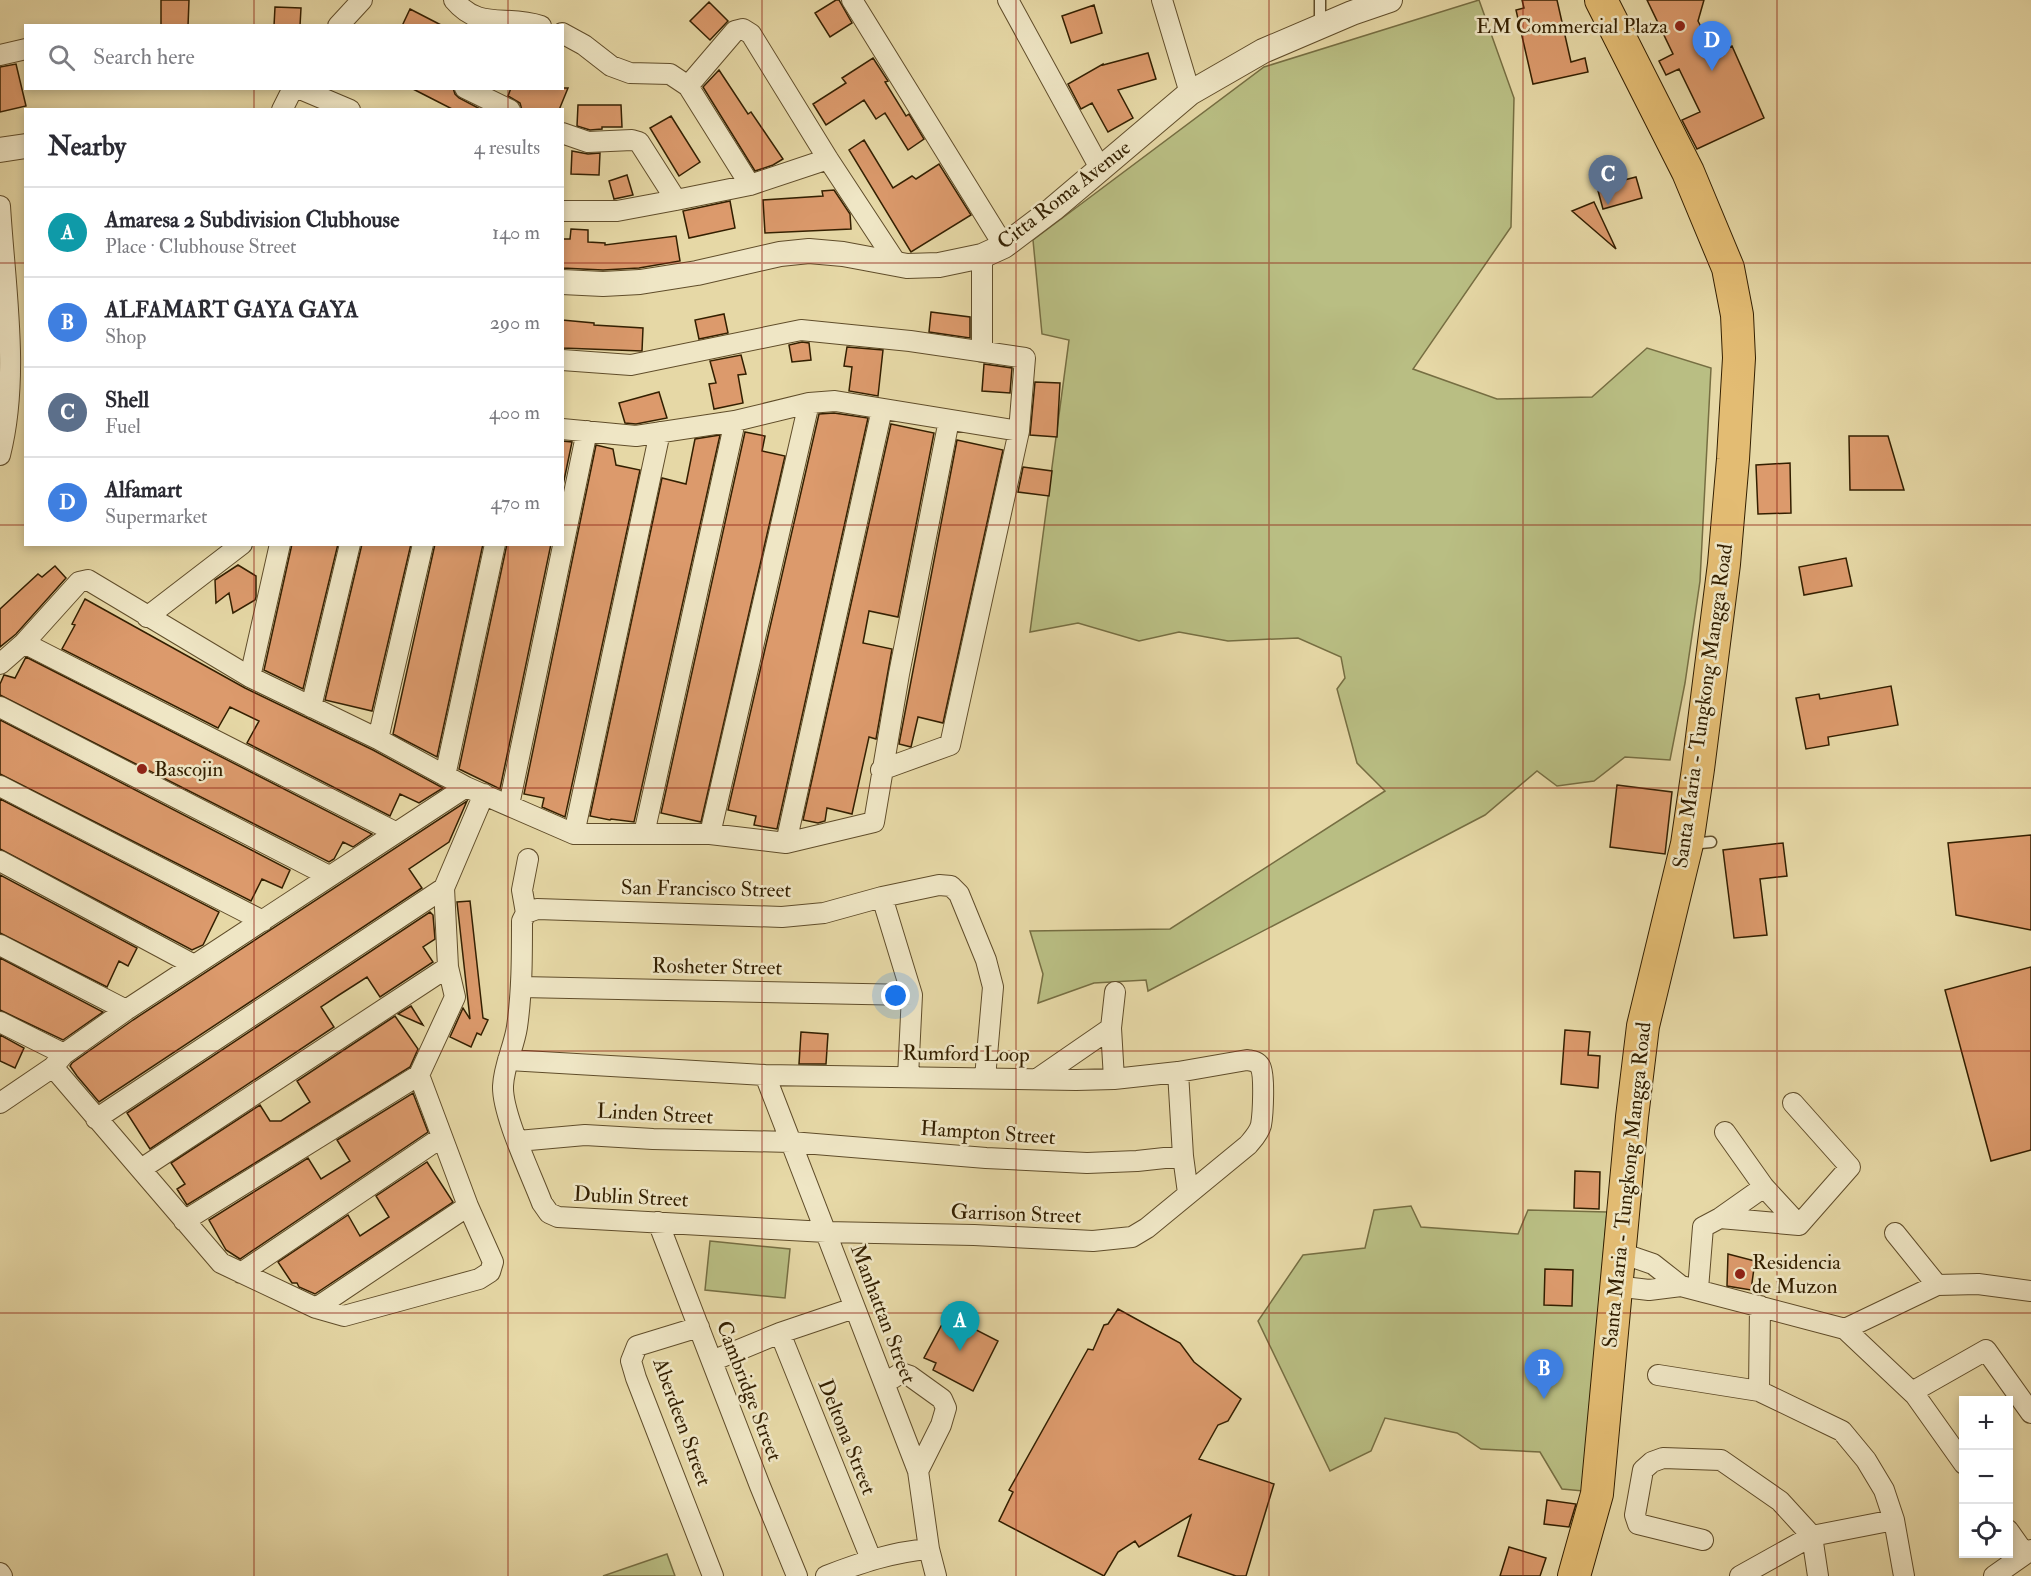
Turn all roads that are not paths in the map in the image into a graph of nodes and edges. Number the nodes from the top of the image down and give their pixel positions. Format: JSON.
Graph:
{"nodes":[{"id":1,"x":362,"y":0,"type":"edge"},
{"id":2,"x":454,"y":0,"type":"edge"},
{"id":3,"x":852,"y":0,"type":"edge"},
{"id":4,"x":1008,"y":0,"type":"edge"},
{"id":5,"x":1162,"y":0,"type":"edge"},
{"id":6,"x":1320,"y":0,"type":"edge"},
{"id":7,"x":1390,"y":0,"type":"edge"},
{"id":8,"x":1601,"y":0,"type":"edge"},
{"id":9,"x":340,"y":24,"type":"edge"},
{"id":10,"x":533,"y":24,"type":"edge"},
{"id":11,"x":1320,"y":26,"type":"junction"},
{"id":12,"x":564,"y":34,"type":"edge"},
{"id":13,"x":24,"y":49,"type":"edge"},
{"id":14,"x":0,"y":55,"type":"edge"},
{"id":15,"x":688,"y":86,"type":"junction"},
{"id":16,"x":292,"y":90,"type":"edge"},
{"id":17,"x":303,"y":90,"type":"edge"},
{"id":18,"x":469,"y":90,"type":"edge"},
{"id":19,"x":1190,"y":93,"type":"junction"},
{"id":20,"x":283,"y":108,"type":"edge"},
{"id":21,"x":345,"y":108,"type":"edge"},
{"id":22,"x":506,"y":108,"type":"edge"},
{"id":23,"x":564,"y":134,"type":"edge"},
{"id":24,"x":24,"y":146,"type":"edge"},
{"id":25,"x":0,"y":150,"type":"edge"},
{"id":26,"x":828,"y":159,"type":"junction"},
{"id":27,"x":1101,"y":170,"type":"junction"},
{"id":28,"x":750,"y":185,"type":"junction"},
{"id":29,"x":676,"y":200,"type":"junction"},
{"id":30,"x":0,"y":206,"type":"edge"},
{"id":31,"x":564,"y":212,"type":"edge"},
{"id":32,"x":1004,"y":246,"type":"junction"},
{"id":33,"x":982,"y":256,"type":"junction"},
{"id":34,"x":897,"y":264,"type":"junction"},
{"id":35,"x":564,"y":282,"type":"edge"},
{"id":36,"x":3,"y":283,"type":"edge"},
{"id":37,"x":982,"y":352,"type":"junction"},
{"id":38,"x":564,"y":360,"type":"edge"},
{"id":39,"x":809,"y":403,"type":"junction"},
{"id":40,"x":882,"y":409,"type":"junction"},
{"id":41,"x":950,"y":420,"type":"junction"},
{"id":42,"x":735,"y":421,"type":"junction"},
{"id":43,"x":564,"y":429,"type":"edge"},
{"id":44,"x":587,"y":431,"type":"junction"},
{"id":45,"x":1019,"y":431,"type":"junction"},
{"id":46,"x":660,"y":432,"type":"junction"},
{"id":47,"x":2,"y":442,"type":"edge"},
{"id":48,"x":564,"y":543,"type":"edge"},
{"id":49,"x":239,"y":546,"type":"edge"},
{"id":50,"x":280,"y":546,"type":"edge"},
{"id":51,"x":350,"y":546,"type":"edge"},
{"id":52,"x":423,"y":546,"type":"edge"},
{"id":53,"x":495,"y":546,"type":"edge"},
{"id":54,"x":563,"y":546,"type":"edge"},
{"id":55,"x":147,"y":617,"type":"junction"},
{"id":56,"x":24,"y":643,"type":"junction"},
{"id":57,"x":0,"y":664,"type":"edge"},
{"id":58,"x":250,"y":677,"type":"junction"},
{"id":59,"x":0,"y":707,"type":"edge"},
{"id":60,"x":311,"y":707,"type":"junction"},
{"id":61,"x":378,"y":739,"type":"junction"},
{"id":62,"x":881,"y":770,"type":"junction"},
{"id":63,"x":445,"y":776,"type":"junction"},
{"id":64,"x":0,"y":786,"type":"edge"},
{"id":65,"x":475,"y":790,"type":"junction"},
{"id":66,"x":510,"y":805,"type":"junction"},
{"id":67,"x":395,"y":832,"type":"junction"},
{"id":68,"x":574,"y":834,"type":"junction"},
{"id":69,"x":644,"y":834,"type":"junction"},
{"id":70,"x":710,"y":834,"type":"junction"},
{"id":71,"x":786,"y":843,"type":"junction"},
{"id":72,"x":528,"y":860,"type":"dead end"},
{"id":73,"x":0,"y":861,"type":"edge"},
{"id":74,"x":329,"y":876,"type":"junction"},
{"id":75,"x":444,"y":888,"type":"junction"},
{"id":76,"x":882,"y":897,"type":"junction"},
{"id":77,"x":526,"y":913,"type":"junction"},
{"id":78,"x":262,"y":921,"type":"junction"},
{"id":79,"x":0,"y":945,"type":"edge"},
{"id":80,"x":194,"y":965,"type":"junction"},
{"id":81,"x":448,"y":967,"type":"junction"},
{"id":82,"x":521,"y":987,"type":"junction"},
{"id":83,"x":1115,"y":992,"type":"dead end"},
{"id":84,"x":912,"y":995,"type":"junction"},
{"id":85,"x":126,"y":1010,"type":"junction"},
{"id":86,"x":0,"y":1022,"type":"edge"},
{"id":87,"x":1111,"y":1028,"type":"junction"},
{"id":88,"x":508,"y":1060,"type":"junction"},
{"id":89,"x":59,"y":1061,"type":"junction"},
{"id":90,"x":1178,"y":1072,"type":"junction"},
{"id":91,"x":419,"y":1075,"type":"junction"},
{"id":92,"x":765,"y":1075,"type":"junction"},
{"id":93,"x":908,"y":1077,"type":"junction"},
{"id":94,"x":985,"y":1078,"type":"junction"},
{"id":95,"x":1037,"y":1079,"type":"junction"},
{"id":96,"x":1113,"y":1079,"type":"junction"},
{"id":97,"x":1,"y":1101,"type":"edge"},
{"id":98,"x":1793,"y":1103,"type":"dead end"},
{"id":99,"x":96,"y":1119,"type":"junction"},
{"id":100,"x":1725,"y":1132,"type":"dead end"},
{"id":101,"x":442,"y":1137,"type":"junction"},
{"id":102,"x":518,"y":1141,"type":"junction"},
{"id":103,"x":791,"y":1142,"type":"junction"},
{"id":104,"x":1183,"y":1156,"type":"junction"},
{"id":105,"x":141,"y":1169,"type":"junction"},
{"id":106,"x":1764,"y":1186,"type":"junction"},
{"id":107,"x":1188,"y":1193,"type":"junction"},
{"id":108,"x":468,"y":1206,"type":"junction"},
{"id":109,"x":1720,"y":1218,"type":"junction"},
{"id":110,"x":184,"y":1221,"type":"junction"},
{"id":111,"x":658,"y":1222,"type":"junction"},
{"id":112,"x":1799,"y":1225,"type":"junction"},
{"id":113,"x":826,"y":1232,"type":"junction"},
{"id":114,"x":1895,"y":1233,"type":"dead end"},
{"id":115,"x":1618,"y":1252,"type":"junction"},
{"id":116,"x":241,"y":1273,"type":"junction"},
{"id":117,"x":1615,"y":1286,"type":"junction"},
{"id":118,"x":1937,"y":1286,"type":"junction"},
{"id":119,"x":1689,"y":1287,"type":"junction"},
{"id":120,"x":2031,"y":1291,"type":"edge"},
{"id":121,"x":1760,"y":1306,"type":"junction"},
{"id":122,"x":316,"y":1308,"type":"junction"},
{"id":123,"x":854,"y":1308,"type":"junction"},
{"id":124,"x":699,"y":1327,"type":"junction"},
{"id":125,"x":1845,"y":1329,"type":"junction"},
{"id":126,"x":780,"y":1333,"type":"junction"},
{"id":127,"x":712,"y":1361,"type":"junction"},
{"id":128,"x":1658,"y":1375,"type":"dead end"},
{"id":129,"x":885,"y":1383,"type":"junction"},
{"id":130,"x":1759,"y":1391,"type":"junction"},
{"id":131,"x":1912,"y":1392,"type":"junction"},
{"id":132,"x":2031,"y":1413,"type":"edge"},
{"id":133,"x":1959,"y":1457,"type":"edge"},
{"id":134,"x":918,"y":1471,"type":"junction"},
{"id":135,"x":1894,"y":1520,"type":"junction"},
{"id":136,"x":1812,"y":1536,"type":"junction"},
{"id":137,"x":2013,"y":1536,"type":"edge"},
{"id":138,"x":1703,"y":1540,"type":"dead end"},
{"id":139,"x":929,"y":1549,"type":"junction"},
{"id":140,"x":2028,"y":1552,"type":"edge"},
{"id":141,"x":871,"y":1559,"type":"junction"},
{"id":142,"x":713,"y":1576,"type":"edge"},
{"id":143,"x":797,"y":1576,"type":"edge"},
{"id":144,"x":825,"y":1576,"type":"edge"},
{"id":145,"x":936,"y":1576,"type":"edge"},
{"id":146,"x":1574,"y":1576,"type":"edge"},
{"id":147,"x":1740,"y":1576,"type":"edge"},
{"id":148,"x":1818,"y":1576,"type":"edge"},
{"id":149,"x":1904,"y":1576,"type":"edge"},
{"id":150,"x":1994,"y":1576,"type":"edge"}],
"edges":[{"from":1,"to":9,"type":"street"},
{"from":2,"to":10,"type":"street"},
{"from":3,"to":32,"type":"street"},
{"from":4,"to":27,"type":"street"},
{"from":5,"to":19,"type":"street"},
{"from":6,"to":11,"type":"lane"},
{"from":7,"to":11,"type":"street","name":"Citta Roma Avenue"},
{"from":8,"to":115,"type":"main road","name":"Santa Maria - Tungkong Mangga Road"},
{"from":11,"to":19,"type":"street","name":"Citta Roma Avenue"},
{"from":12,"to":15,"type":"street"},
{"from":13,"to":14,"type":"street"},
{"from":15,"to":26,"type":"street"},
{"from":15,"to":28,"type":"street"},
{"from":16,"to":20,"type":"street"},
{"from":17,"to":21,"type":"street"},
{"from":18,"to":22,"type":"street"},
{"from":19,"to":27,"type":"street","name":"Citta Roma Avenue"},
{"from":23,"to":29,"type":"street"},
{"from":24,"to":25,"type":"street"},
{"from":26,"to":28,"type":"street"},
{"from":26,"to":34,"type":"street"},
{"from":27,"to":32,"type":"street","name":"Citta Roma Avenue"},
{"from":28,"to":29,"type":"street"},
{"from":29,"to":31,"type":"street"},
{"from":30,"to":36,"type":"street"},
{"from":32,"to":33,"type":"street","name":"Citta Roma Avenue"},
{"from":33,"to":34,"type":"street","name":"Citta Roma Avenue"},
{"from":33,"to":37,"type":"street"},
{"from":34,"to":35,"type":"street","name":"Citta Roma Avenue"},
{"from":36,"to":47,"type":"street"},
{"from":37,"to":38,"type":"street"},
{"from":37,"to":45,"type":"street"},
{"from":39,"to":40,"type":"street"},
{"from":39,"to":42,"type":"street"},
{"from":39,"to":70,"type":"street"},
{"from":40,"to":41,"type":"street"},
{"from":40,"to":71,"type":"street"},
{"from":41,"to":45,"type":"street"},
{"from":41,"to":62,"type":"street"},
{"from":42,"to":46,"type":"street"},
{"from":42,"to":69,"type":"street"},
{"from":43,"to":44,"type":"street"},
{"from":44,"to":46,"type":"street"},
{"from":44,"to":48,"type":"street"},
{"from":45,"to":62,"type":"street"},
{"from":46,"to":68,"type":"street"},
{"from":49,"to":55,"type":"street"},
{"from":50,"to":58,"type":"street"},
{"from":51,"to":60,"type":"street"},
{"from":52,"to":61,"type":"street"},
{"from":53,"to":63,"type":"street"},
{"from":54,"to":66,"type":"street"},
{"from":55,"to":56,"type":"street"},
{"from":55,"to":58,"type":"street"},
{"from":56,"to":57,"type":"street"},
{"from":56,"to":67,"type":"street"},
{"from":58,"to":60,"type":"street"},
{"from":59,"to":74,"type":"street"},
{"from":60,"to":61,"type":"street"},
{"from":61,"to":63,"type":"street"},
{"from":62,"to":71,"type":"street"},
{"from":63,"to":65,"type":"street"},
{"from":64,"to":78,"type":"street"},
{"from":65,"to":66,"type":"street"},
{"from":65,"to":67,"type":"street"},
{"from":65,"to":75,"type":"street"},
{"from":66,"to":68,"type":"street"},
{"from":67,"to":74,"type":"street"},
{"from":68,"to":69,"type":"street"},
{"from":69,"to":70,"type":"street"},
{"from":70,"to":71,"type":"street"},
{"from":72,"to":77,"type":"street","name":"Dublin Street"},
{"from":73,"to":80,"type":"street"},
{"from":74,"to":78,"type":"street"},
{"from":75,"to":81,"type":"street"},
{"from":75,"to":99,"type":"street"},
{"from":76,"to":77,"type":"street","name":"San Francisco Street"},
{"from":76,"to":84,"type":"street"},
{"from":76,"to":94,"type":"street","name":"San Francisco Street"},
{"from":77,"to":82,"type":"street","name":"Dublin Street"},
{"from":78,"to":80,"type":"street"},
{"from":79,"to":85,"type":"street"},
{"from":80,"to":85,"type":"street"},
{"from":81,"to":91,"type":"street"},
{"from":81,"to":105,"type":"street"},
{"from":82,"to":84,"type":"street","name":"Rosheter Street"},
{"from":82,"to":88,"type":"street","name":"Dublin Street"},
{"from":83,"to":87,"type":"street"},
{"from":84,"to":93,"type":"street"},
{"from":85,"to":89,"type":"street"},
{"from":86,"to":89,"type":"street"},
{"from":87,"to":95,"type":"street"},
{"from":87,"to":96,"type":"street"},
{"from":88,"to":92,"type":"street","name":"Rumford Loop"},
{"from":88,"to":102,"type":"street","name":"Dublin Street"},
{"from":89,"to":97,"type":"street"},
{"from":89,"to":99,"type":"street"},
{"from":90,"to":96,"type":"street","name":"Rumford Loop"},
{"from":90,"to":104,"type":"street"},
{"from":90,"to":107,"type":"street","name":"Rumford Loop"},
{"from":91,"to":101,"type":"street"},
{"from":91,"to":110,"type":"street"},
{"from":92,"to":93,"type":"street","name":"Rumford Loop"},
{"from":92,"to":103,"type":"street","name":"Manhattan Street"},
{"from":93,"to":94,"type":"street","name":"Rumford Loop"},
{"from":94,"to":95,"type":"street","name":"Rumford Loop"},
{"from":95,"to":96,"type":"street","name":"Rumford Loop"},
{"from":98,"to":112,"type":"street"},
{"from":99,"to":105,"type":"street"},
{"from":100,"to":106,"type":"street"},
{"from":101,"to":108,"type":"street"},
{"from":101,"to":116,"type":"street"},
{"from":102,"to":103,"type":"street","name":"Linden Street"},
{"from":102,"to":111,"type":"street","name":"Dublin Street"},
{"from":103,"to":104,"type":"street","name":"Hampton Street"},
{"from":103,"to":113,"type":"street","name":"Manhattan Street"},
{"from":104,"to":107,"type":"street"},
{"from":105,"to":110,"type":"street"},
{"from":106,"to":109,"type":"street"},
{"from":106,"to":112,"type":"street"},
{"from":107,"to":113,"type":"street","name":"Garrison Street"},
{"from":108,"to":122,"type":"street"},
{"from":108,"to":122,"type":"street"},
{"from":109,"to":112,"type":"street"},
{"from":109,"to":119,"type":"street"},
{"from":110,"to":116,"type":"street"},
{"from":111,"to":113,"type":"street","name":"Dublin Street"},
{"from":111,"to":124,"type":"street","name":"Cambridge Street"},
{"from":113,"to":123,"type":"street","name":"Manhattan Street"},
{"from":114,"to":118,"type":"street"},
{"from":115,"to":117,"type":"main road","name":"Santa Maria - Tungkong Mangga Road"},
{"from":115,"to":119,"type":"street"},
{"from":116,"to":122,"type":"street"},
{"from":117,"to":119,"type":"street"},
{"from":117,"to":146,"type":"main road","name":"Santa Maria - Tungkong Mangga Road"},
{"from":118,"to":120,"type":"street"},
{"from":118,"to":125,"type":"street"},
{"from":119,"to":121,"type":"street"},
{"from":121,"to":125,"type":"street"},
{"from":121,"to":130,"type":"street"},
{"from":123,"to":126,"type":"street"},
{"from":123,"to":129,"type":"street","name":"Manhattan Street"},
{"from":124,"to":127,"type":"street","name":"Cambridge Street"},
{"from":124,"to":142,"type":"street","name":"Aberdeen Street"},
{"from":125,"to":131,"type":"street"},
{"from":126,"to":127,"type":"street"},
{"from":126,"to":141,"type":"street","name":"Deltona Street"},
{"from":127,"to":143,"type":"street","name":"Cambridge Street"},
{"from":128,"to":130,"type":"street"},
{"from":129,"to":134,"type":"street","name":"Manhattan Street"},
{"from":129,"to":134,"type":"street"},
{"from":130,"to":135,"type":"street"},
{"from":131,"to":132,"type":"street"},
{"from":131,"to":133,"type":"street"},
{"from":134,"to":139,"type":"street","name":"Manhattan Street"},
{"from":135,"to":136,"type":"street"},
{"from":135,"to":149,"type":"street"},
{"from":136,"to":138,"type":"street"},
{"from":136,"to":147,"type":"street"},
{"from":136,"to":148,"type":"street"},
{"from":137,"to":140,"type":"street"},
{"from":139,"to":141,"type":"street"},
{"from":139,"to":145,"type":"street","name":"Manhattan Street"},
{"from":140,"to":150,"type":"street"},
{"from":141,"to":144,"type":"street"}]}
